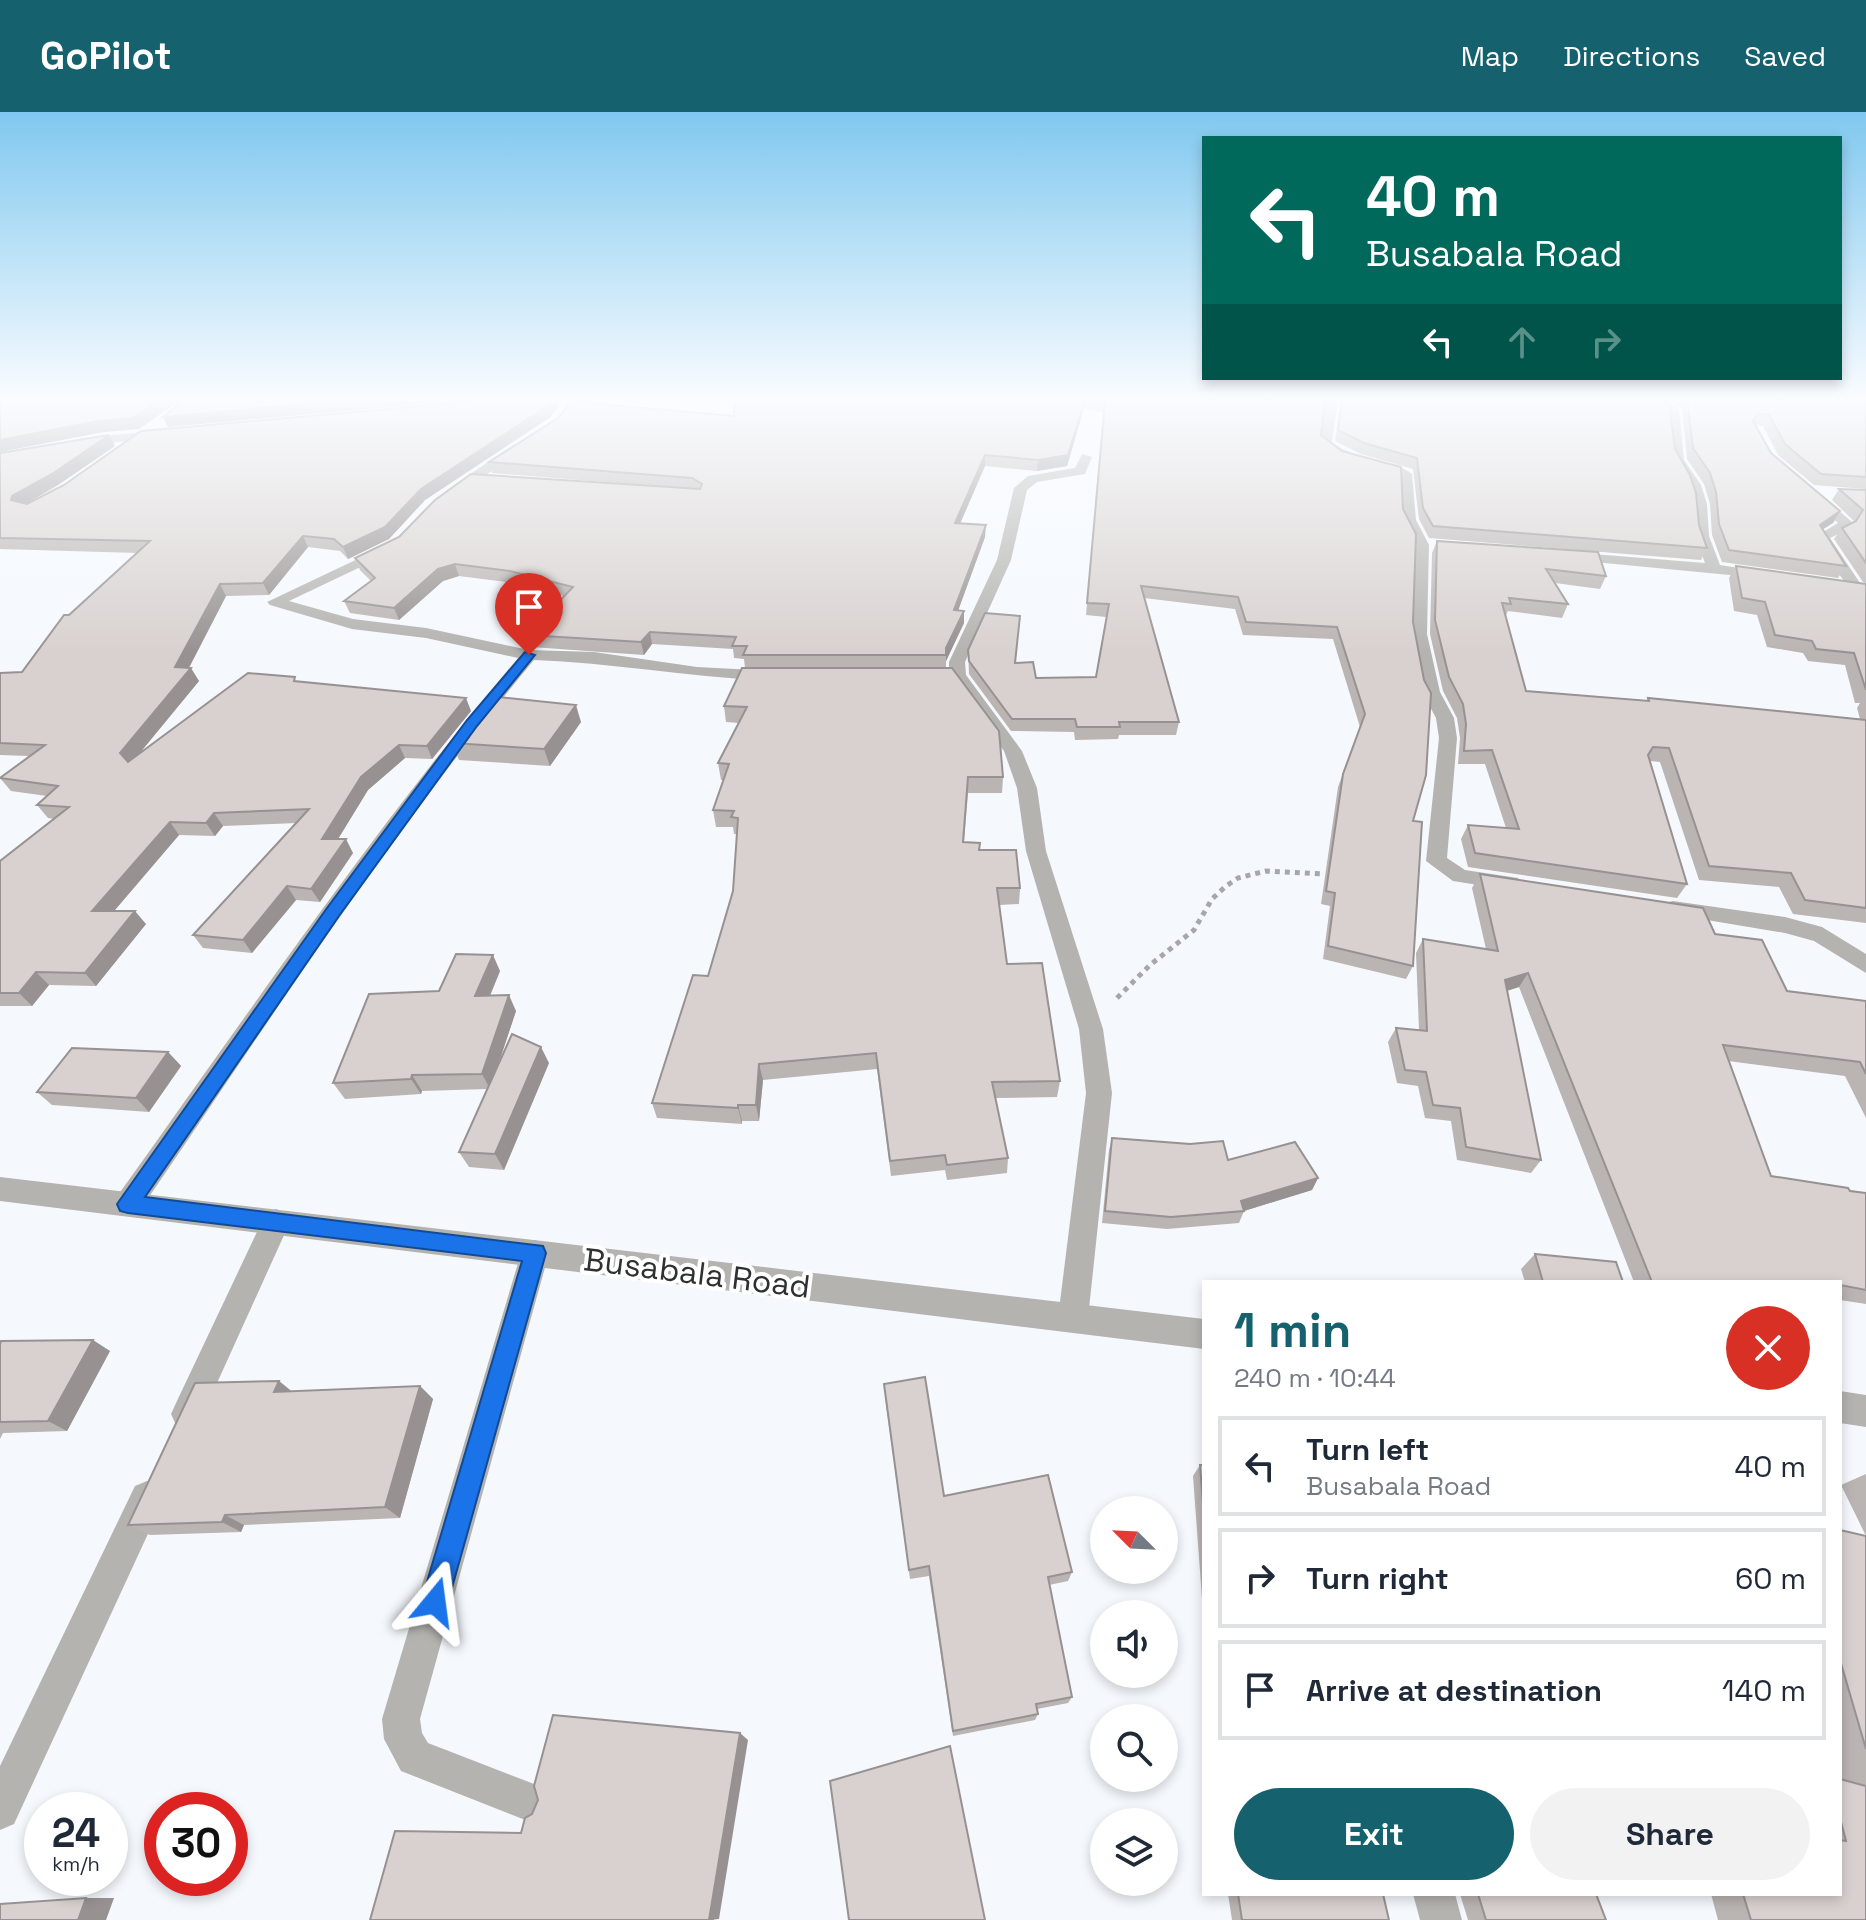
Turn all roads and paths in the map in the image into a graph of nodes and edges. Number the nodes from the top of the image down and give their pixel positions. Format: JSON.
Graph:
{"nodes":[{"id":1,"x":464,"y":483,"type":"edge"},
{"id":2,"x":1027,"y":483,"type":"edge"},
{"id":3,"x":1407,"y":483,"type":"edge"},
{"id":4,"x":1693,"y":483,"type":"edge"},
{"id":5,"x":1839,"y":493,"type":"edge"},
{"id":6,"x":443,"y":498,"type":"edge"},
{"id":7,"x":396,"y":544,"type":"edge"},
{"id":8,"x":1548,"y":555,"type":"edge"},
{"id":9,"x":1714,"y":568,"type":"junction"},
{"id":10,"x":1784,"y":579,"type":"edge"},
{"id":11,"x":1827,"y":585,"type":"edge"},
{"id":12,"x":1861,"y":589,"type":"edge"},
{"id":13,"x":529,"y":655,"type":"junction"},
{"id":14,"x":786,"y":676,"type":"edge"},
{"id":15,"x":1324,"y":874,"type":"dead end"},
{"id":16,"x":1523,"y":885,"type":"edge"},
{"id":17,"x":1648,"y":904,"type":"edge"},
{"id":18,"x":1866,"y":965,"type":"edge"},
{"id":19,"x":1082,"y":1002,"type":"junction"},
{"id":20,"x":0,"y":1189,"type":"edge"},
{"id":21,"x":128,"y":1204,"type":"junction"},
{"id":22,"x":276,"y":1222,"type":"junction"},
{"id":23,"x":535,"y":1253,"type":"junction"},
{"id":24,"x":1073,"y":1318,"type":"junction"},
{"id":25,"x":1202,"y":1334,"type":"edge"},
{"id":26,"x":1842,"y":1407,"type":"edge"},
{"id":27,"x":1866,"y":1411,"type":"edge"},
{"id":28,"x":533,"y":1803,"type":"edge"},
{"id":29,"x":0,"y":1810,"type":"edge"},
{"id":30,"x":1435,"y":1896,"type":"edge"},
{"id":31,"x":1441,"y":1920,"type":"edge"}],
"edges":[{"from":1,"to":6,"type":"street"},
{"from":2,"to":19,"type":"street"},
{"from":3,"to":16,"type":"street"},
{"from":4,"to":9,"type":"street"},
{"from":5,"to":12,"type":"street"},
{"from":7,"to":13,"type":"street"},
{"from":8,"to":9,"type":"street"},
{"from":9,"to":10,"type":"street"},
{"from":11,"to":12,"type":"street"},
{"from":13,"to":14,"type":"street"},
{"from":13,"to":21,"type":"street"},
{"from":15,"to":19,"type":"path"},
{"from":17,"to":18,"type":"street"},
{"from":19,"to":24,"type":"street"},
{"from":20,"to":21,"type":"street","name":"Busabala Road"},
{"from":21,"to":22,"type":"street","name":"Busabala Road"},
{"from":22,"to":23,"type":"street","name":"Busabala Road"},
{"from":22,"to":29,"type":"street"},
{"from":23,"to":24,"type":"street","name":"Busabala Road"},
{"from":23,"to":28,"type":"street"},
{"from":24,"to":25,"type":"street","name":"Busabala Road"},
{"from":26,"to":27,"type":"street"},
{"from":30,"to":31,"type":"street"}]}
